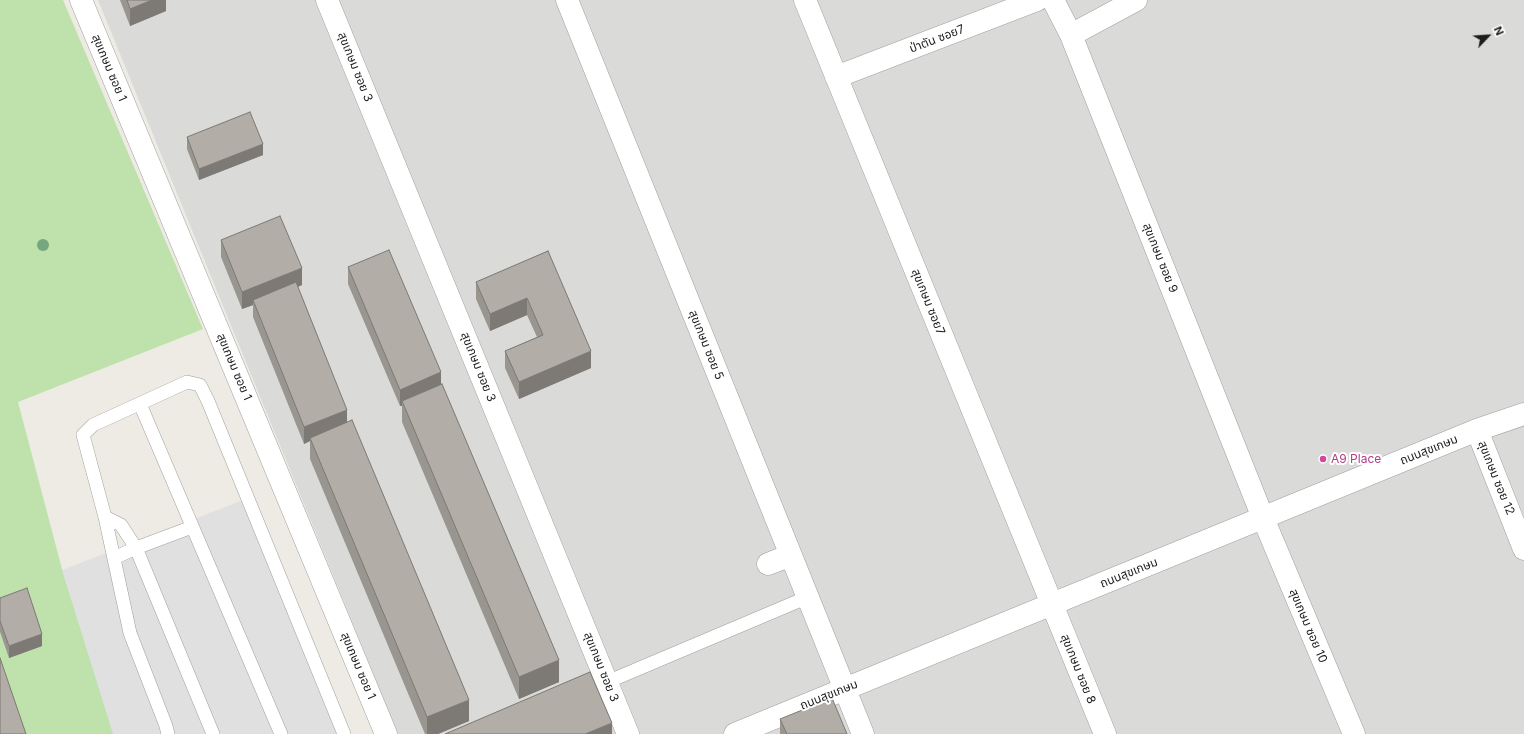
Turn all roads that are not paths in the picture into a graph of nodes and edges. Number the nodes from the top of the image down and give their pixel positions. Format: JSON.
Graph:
{"nodes":[{"id":1,"x":81,"y":0,"type":"edge"},
{"id":2,"x":327,"y":0,"type":"edge"},
{"id":3,"x":567,"y":0,"type":"edge"},
{"id":4,"x":805,"y":0,"type":"edge"},
{"id":5,"x":1037,"y":0,"type":"edge"},
{"id":6,"x":1053,"y":0,"type":"edge"},
{"id":7,"x":1136,"y":0,"type":"edge"},
{"id":8,"x":998,"y":7,"type":"edge"},
{"id":9,"x":1071,"y":35,"type":"junction"},
{"id":10,"x":836,"y":78,"type":"junction"},
{"id":11,"x":140,"y":404,"type":"junction"},
{"id":12,"x":1524,"y":414,"type":"edge"},
{"id":13,"x":1477,"y":430,"type":"junction"},
{"id":14,"x":105,"y":517,"type":"junction"},
{"id":15,"x":1263,"y":518,"type":"junction"},
{"id":16,"x":192,"y":527,"type":"junction"},
{"id":17,"x":136,"y":548,"type":"junction"},
{"id":18,"x":1524,"y":549,"type":"edge"},
{"id":19,"x":791,"y":555,"type":"junction"},
{"id":20,"x":114,"y":558,"type":"junction"},
{"id":21,"x":768,"y":564,"type":"dead end"},
{"id":22,"x":808,"y":597,"type":"junction"},
{"id":23,"x":1051,"y":605,"type":"junction"},
{"id":24,"x":607,"y":682,"type":"junction"},
{"id":25,"x":845,"y":689,"type":"junction"},
{"id":26,"x":168,"y":734,"type":"edge"},
{"id":27,"x":213,"y":734,"type":"edge"},
{"id":28,"x":280,"y":734,"type":"edge"},
{"id":29,"x":344,"y":734,"type":"edge"},
{"id":30,"x":386,"y":734,"type":"edge"},
{"id":31,"x":628,"y":734,"type":"edge"},
{"id":32,"x":735,"y":734,"type":"edge"},
{"id":33,"x":863,"y":734,"type":"edge"},
{"id":34,"x":1105,"y":734,"type":"edge"},
{"id":35,"x":1354,"y":734,"type":"edge"}],
"edges":[{"from":1,"to":30,"type":"street","name":"สุขเกษม ซอย 1"},
{"from":2,"to":24,"type":"street","name":"สุขเกษม ซอย 3"},
{"from":3,"to":19,"type":"street","name":"สุขเกษม ซอย 5"},
{"from":4,"to":10,"type":"street","name":"สุขเกษม ซอย7"},
{"from":5,"to":8,"type":"street","name":"ป่าตัน ซอย7"},
{"from":6,"to":9,"type":"street","name":"สุขเกษม ซอย 9"},
{"from":7,"to":9,"type":"street"},
{"from":8,"to":10,"type":"street","name":"ป่าตัน ซอย7"},
{"from":9,"to":15,"type":"street","name":"สุขเกษม ซอย 9"},
{"from":10,"to":23,"type":"street","name":"สุขเกษม ซอย7"},
{"from":11,"to":14,"type":"lane"},
{"from":11,"to":16,"type":"lane"},
{"from":11,"to":29,"type":"lane"},
{"from":12,"to":13,"type":"street","name":"ถนนสุขเกษม"},
{"from":13,"to":15,"type":"street","name":"ถนนสุขเกษม"},
{"from":13,"to":18,"type":"street","name":"สุขเกษม ซอย 12"},
{"from":14,"to":17,"type":"lane"},
{"from":14,"to":20,"type":"lane"},
{"from":15,"to":23,"type":"street","name":"ถนนสุขเกษม"},
{"from":15,"to":35,"type":"street","name":"สุขเกษม ซอย 10"},
{"from":16,"to":17,"type":"lane"},
{"from":16,"to":28,"type":"lane"},
{"from":17,"to":20,"type":"lane"},
{"from":17,"to":27,"type":"lane"},
{"from":19,"to":21,"type":"street"},
{"from":19,"to":22,"type":"street","name":"สุขเกษม ซอย 5"},
{"from":20,"to":26,"type":"lane"},
{"from":22,"to":24,"type":"lane"},
{"from":22,"to":25,"type":"street","name":"สุขเกษม ซอย 5"},
{"from":23,"to":25,"type":"street","name":"ถนนสุขเกษม"},
{"from":23,"to":34,"type":"street","name":"สุขเกษม ซอย 8"},
{"from":24,"to":31,"type":"street","name":"สุขเกษม ซอย 3"},
{"from":25,"to":32,"type":"street","name":"ถนนสุขเกษม"},
{"from":25,"to":33,"type":"street","name":"สุขเกษม ซอย 5"}]}
